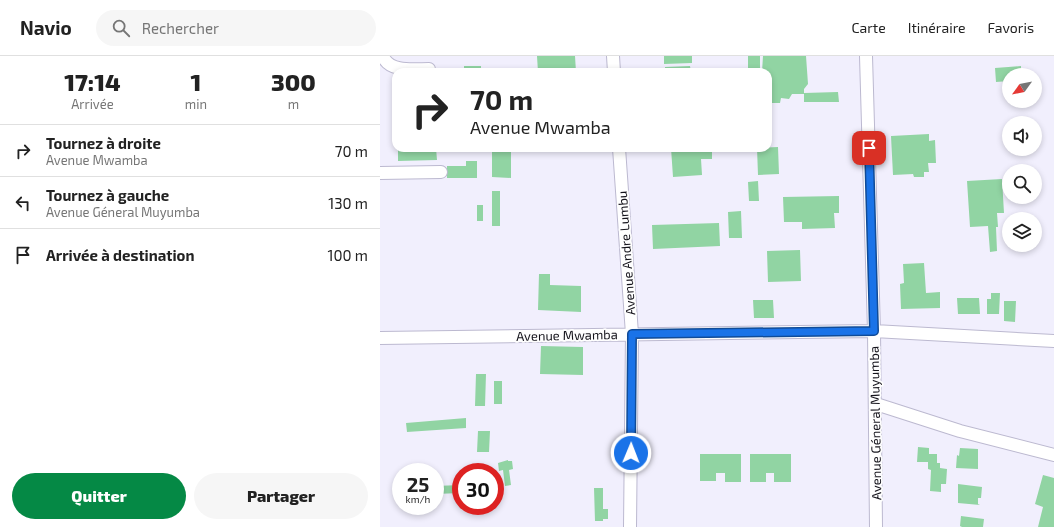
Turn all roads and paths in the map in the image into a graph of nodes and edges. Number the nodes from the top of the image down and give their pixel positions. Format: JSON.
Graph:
{"nodes":[{"id":1,"x":383,"y":56,"type":"edge"},
{"id":2,"x":613,"y":56,"type":"edge"},
{"id":3,"x":866,"y":56,"type":"edge"},
{"id":4,"x":395,"y":68,"type":"edge"},
{"id":5,"x":614,"y":68,"type":"edge"},
{"id":6,"x":619,"y":152,"type":"edge"},
{"id":7,"x":440,"y":172,"type":"dead end"},
{"id":8,"x":380,"y":173,"type":"edge"},
{"id":9,"x":874,"y":331,"type":"junction"},
{"id":10,"x":632,"y":334,"type":"junction"},
{"id":11,"x":380,"y":338,"type":"edge"},
{"id":12,"x":1054,"y":341,"type":"edge"},
{"id":13,"x":876,"y":404,"type":"junction"},
{"id":14,"x":1054,"y":455,"type":"edge"},
{"id":15,"x":630,"y":527,"type":"edge"},
{"id":16,"x":876,"y":527,"type":"edge"}],
"edges":[{"from":1,"to":4,"type":"street"},
{"from":2,"to":5,"type":"street"},
{"from":3,"to":9,"type":"street","name":"Avenue Géneral Muyumba"},
{"from":6,"to":10,"type":"street","name":"Avenue Andre Lumbu"},
{"from":7,"to":8,"type":"street"},
{"from":9,"to":10,"type":"street","name":"Avenue Mwamba"},
{"from":9,"to":12,"type":"street","name":"Avenue Mwamba"},
{"from":9,"to":13,"type":"street","name":"Avenue Géneral Muyumba"},
{"from":10,"to":11,"type":"street","name":"Avenue Mwamba"},
{"from":10,"to":15,"type":"street","name":"Avenue Andre Lumbu"},
{"from":13,"to":14,"type":"street"},
{"from":13,"to":16,"type":"street","name":"Avenue Géneral Muyumba"}]}
